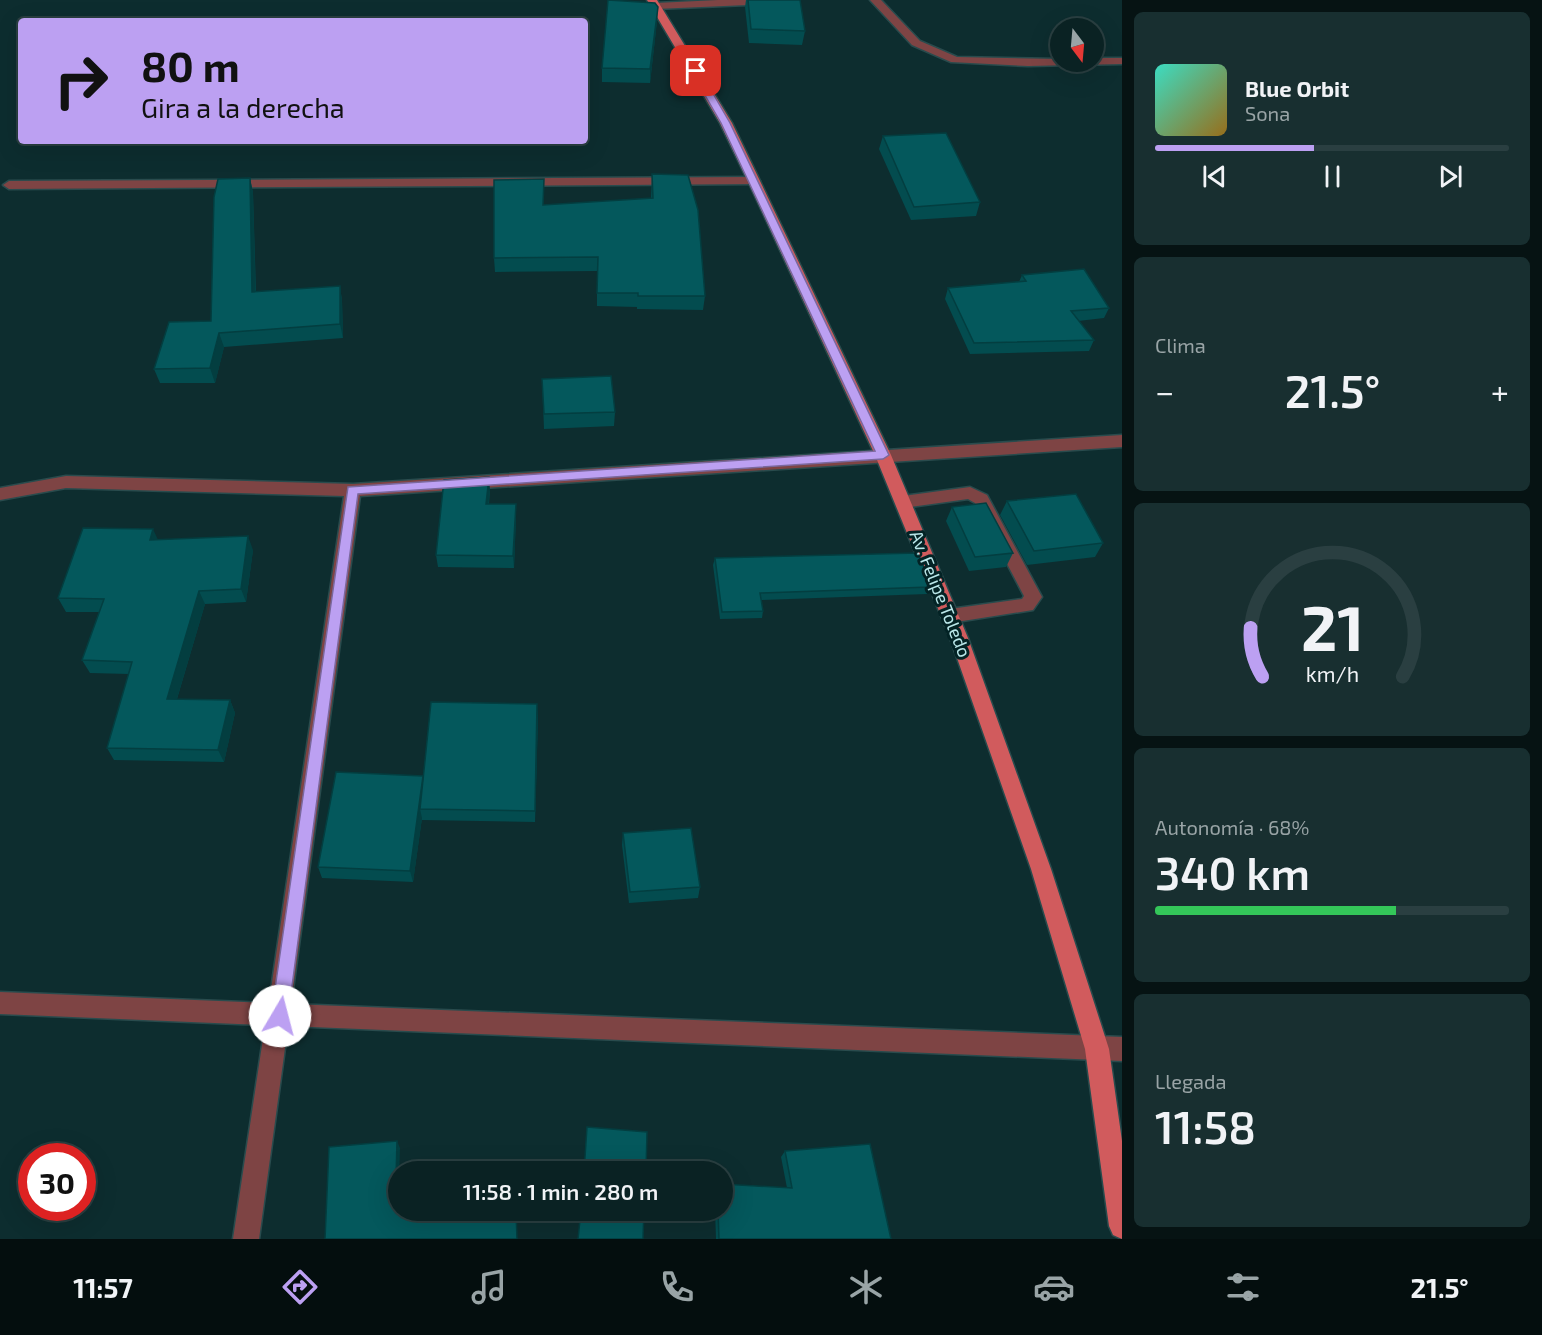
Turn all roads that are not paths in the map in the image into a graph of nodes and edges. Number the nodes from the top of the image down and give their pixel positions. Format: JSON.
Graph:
{"nodes":[{"id":1,"x":790,"y":0,"type":"edge"},
{"id":2,"x":875,"y":0,"type":"edge"},
{"id":3,"x":654,"y":3,"type":"edge"},
{"id":4,"x":1122,"y":61,"type":"edge"},
{"id":5,"x":1104,"y":62,"type":"edge"},
{"id":6,"x":1050,"y":63,"type":"edge"},
{"id":7,"x":754,"y":181,"type":"junction"},
{"id":8,"x":9,"y":185,"type":"dead end"},
{"id":9,"x":1122,"y":441,"type":"edge"},
{"id":10,"x":883,"y":455,"type":"junction"},
{"id":11,"x":353,"y":490,"type":"junction"},
{"id":12,"x":0,"y":494,"type":"edge"},
{"id":13,"x":903,"y":502,"type":"junction"},
{"id":14,"x":950,"y":616,"type":"junction"},
{"id":15,"x":0,"y":1004,"type":"edge"},
{"id":16,"x":280,"y":1016,"type":"junction"},
{"id":17,"x":1097,"y":1049,"type":"junction"},
{"id":18,"x":1122,"y":1049,"type":"edge"},
{"id":19,"x":1122,"y":1226,"type":"edge"},
{"id":20,"x":246,"y":1239,"type":"edge"}],
"edges":[{"from":1,"to":3,"type":"street"},
{"from":2,"to":6,"type":"street"},
{"from":3,"to":7,"type":"main road","name":"Av. Felipe Toledo"},
{"from":4,"to":5,"type":"street"},
{"from":7,"to":8,"type":"street"},
{"from":7,"to":10,"type":"main road","name":"Av. Felipe Toledo"},
{"from":9,"to":10,"type":"street"},
{"from":10,"to":11,"type":"street"},
{"from":10,"to":13,"type":"main road","name":"Av. Felipe Toledo"},
{"from":11,"to":12,"type":"street"},
{"from":11,"to":16,"type":"street"},
{"from":13,"to":14,"type":"main road","name":"Av. Felipe Toledo"},
{"from":13,"to":14,"type":"street"},
{"from":14,"to":17,"type":"main road","name":"Av. Felipe Toledo"},
{"from":15,"to":16,"type":"street"},
{"from":16,"to":17,"type":"street"},
{"from":16,"to":20,"type":"street"},
{"from":17,"to":18,"type":"street"},
{"from":17,"to":19,"type":"main road","name":"Av. Felipe Toledo"}]}
